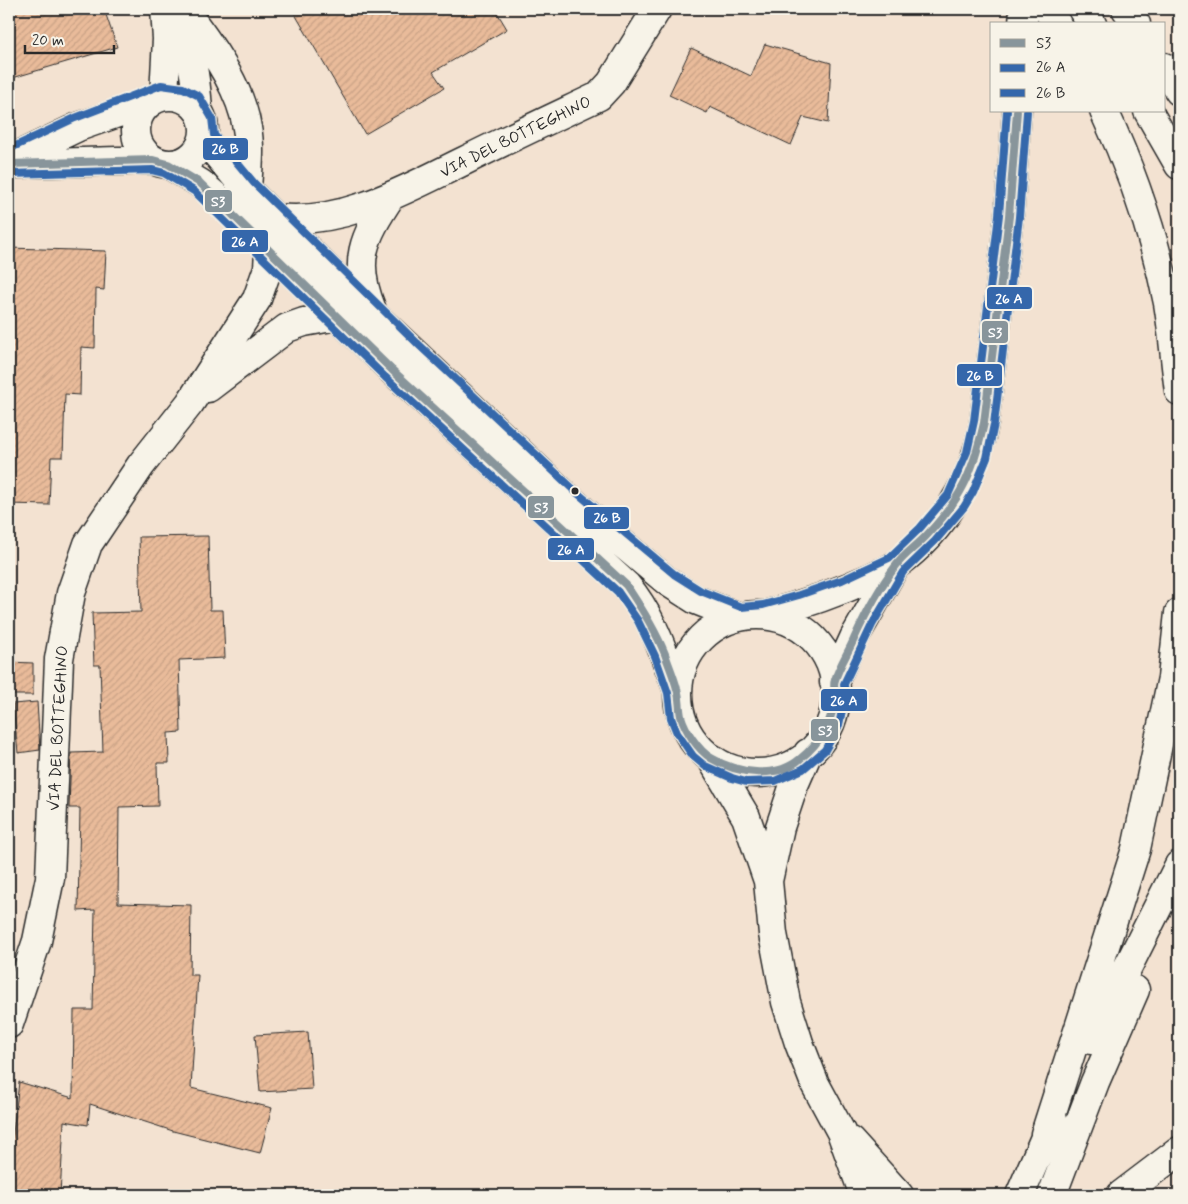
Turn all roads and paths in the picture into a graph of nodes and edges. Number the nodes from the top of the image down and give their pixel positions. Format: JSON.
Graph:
{"nodes":[{"id":1,"x":165,"y":9,"type":"edge"},
{"id":2,"x":175,"y":9,"type":"edge"},
{"id":3,"x":183,"y":9,"type":"edge"},
{"id":4,"x":657,"y":9,"type":"edge"},
{"id":5,"x":1024,"y":9,"type":"edge"},
{"id":6,"x":1047,"y":9,"type":"edge"},
{"id":7,"x":1082,"y":9,"type":"edge"},
{"id":8,"x":1126,"y":9,"type":"edge"},
{"id":9,"x":1023,"y":22,"type":"edge"},
{"id":10,"x":1056,"y":22,"type":"edge"},
{"id":11,"x":1091,"y":22,"type":"edge"},
{"id":12,"x":1135,"y":22,"type":"edge"},
{"id":13,"x":1166,"y":70,"type":"edge"},
{"id":14,"x":1179,"y":91,"type":"edge"},
{"id":15,"x":156,"y":99,"type":"junction"},
{"id":16,"x":198,"y":110,"type":"junction"},
{"id":17,"x":1017,"y":112,"type":"edge"},
{"id":18,"x":1104,"y":112,"type":"edge"},
{"id":19,"x":1149,"y":112,"type":"edge"},
{"id":20,"x":204,"y":139,"type":"junction"},
{"id":21,"x":9,"y":160,"type":"edge"},
{"id":22,"x":161,"y":162,"type":"junction"},
{"id":23,"x":9,"y":164,"type":"edge"},
{"id":24,"x":1179,"y":165,"type":"edge"},
{"id":25,"x":247,"y":190,"type":"junction"},
{"id":26,"x":391,"y":196,"type":"junction"},
{"id":27,"x":277,"y":218,"type":"junction"},
{"id":28,"x":269,"y":250,"type":"junction"},
{"id":29,"x":337,"y":316,"type":"junction"},
{"id":30,"x":374,"y":316,"type":"junction"},
{"id":31,"x":1179,"y":391,"type":"edge"},
{"id":32,"x":190,"y":403,"type":"junction"},
{"id":33,"x":894,"y":566,"type":"junction"},
{"id":34,"x":1179,"y":613,"type":"edge"},
{"id":35,"x":752,"y":616,"type":"junction"},
{"id":36,"x":834,"y":682,"type":"junction"},
{"id":37,"x":678,"y":690,"type":"junction"},
{"id":38,"x":808,"y":753,"type":"junction"},
{"id":39,"x":711,"y":758,"type":"junction"},
{"id":40,"x":1179,"y":865,"type":"edge"},
{"id":41,"x":768,"y":881,"type":"junction"},
{"id":42,"x":1179,"y":902,"type":"edge"},
{"id":43,"x":9,"y":1024,"type":"edge"},
{"id":44,"x":841,"y":1132,"type":"junction"},
{"id":45,"x":1045,"y":1134,"type":"junction"},
{"id":46,"x":1179,"y":1151,"type":"edge"},
{"id":47,"x":864,"y":1195,"type":"edge"},
{"id":48,"x":899,"y":1195,"type":"edge"},
{"id":49,"x":1020,"y":1195,"type":"edge"},
{"id":50,"x":1052,"y":1195,"type":"edge"},
{"id":51,"x":1121,"y":1195,"type":"edge"}],
"edges":[{"from":1,"to":15,"type":"main road"},
{"from":2,"to":16,"type":"main road"},
{"from":3,"to":25,"type":"main road"},
{"from":4,"to":26,"type":"main road","name":"VIA DEL BOTTEGHINO"},
{"from":5,"to":9,"type":"main road"},
{"from":6,"to":10,"type":"main road"},
{"from":7,"to":11,"type":"main road"},
{"from":8,"to":12,"type":"main road"},
{"from":13,"to":14,"type":"main road"},
{"from":15,"to":16,"type":"main road"},
{"from":15,"to":21,"type":"main road"},
{"from":15,"to":22,"type":"main road"},
{"from":16,"to":20,"type":"main road"},
{"from":17,"to":33,"type":"main road"},
{"from":18,"to":31,"type":"main road"},
{"from":19,"to":24,"type":"main road"},
{"from":20,"to":22,"type":"main road"},
{"from":20,"to":25,"type":"main road"},
{"from":22,"to":23,"type":"main road"},
{"from":22,"to":28,"type":"main road"},
{"from":25,"to":27,"type":"main road"},
{"from":26,"to":27,"type":"main road","name":"VIA DEL BOTTEGHINO"},
{"from":26,"to":30,"type":"main road"},
{"from":27,"to":30,"type":"main road"},
{"from":28,"to":29,"type":"main road"},
{"from":28,"to":32,"type":"main road","name":"VIA DEL BOTTEGHINO"},
{"from":29,"to":32,"type":"main road","name":"VIA DEL BOTTEGHINO"},
{"from":29,"to":37,"type":"main road"},
{"from":30,"to":35,"type":"main road"},
{"from":32,"to":43,"type":"main road","name":"VIA DEL BOTTEGHINO"},
{"from":33,"to":35,"type":"main road"},
{"from":33,"to":36,"type":"main road"},
{"from":34,"to":45,"type":"main road"},
{"from":35,"to":36,"type":"main road"},
{"from":35,"to":37,"type":"main road"},
{"from":36,"to":38,"type":"main road"},
{"from":37,"to":39,"type":"main road"},
{"from":38,"to":39,"type":"main road"},
{"from":38,"to":41,"type":"main road"},
{"from":39,"to":41,"type":"main road"},
{"from":40,"to":45,"type":"main road"},
{"from":41,"to":44,"type":"main road"},
{"from":42,"to":50,"type":"main road"},
{"from":44,"to":47,"type":"main road"},
{"from":44,"to":48,"type":"main road"},
{"from":45,"to":49,"type":"main road"},
{"from":46,"to":51,"type":"main road"}]}
